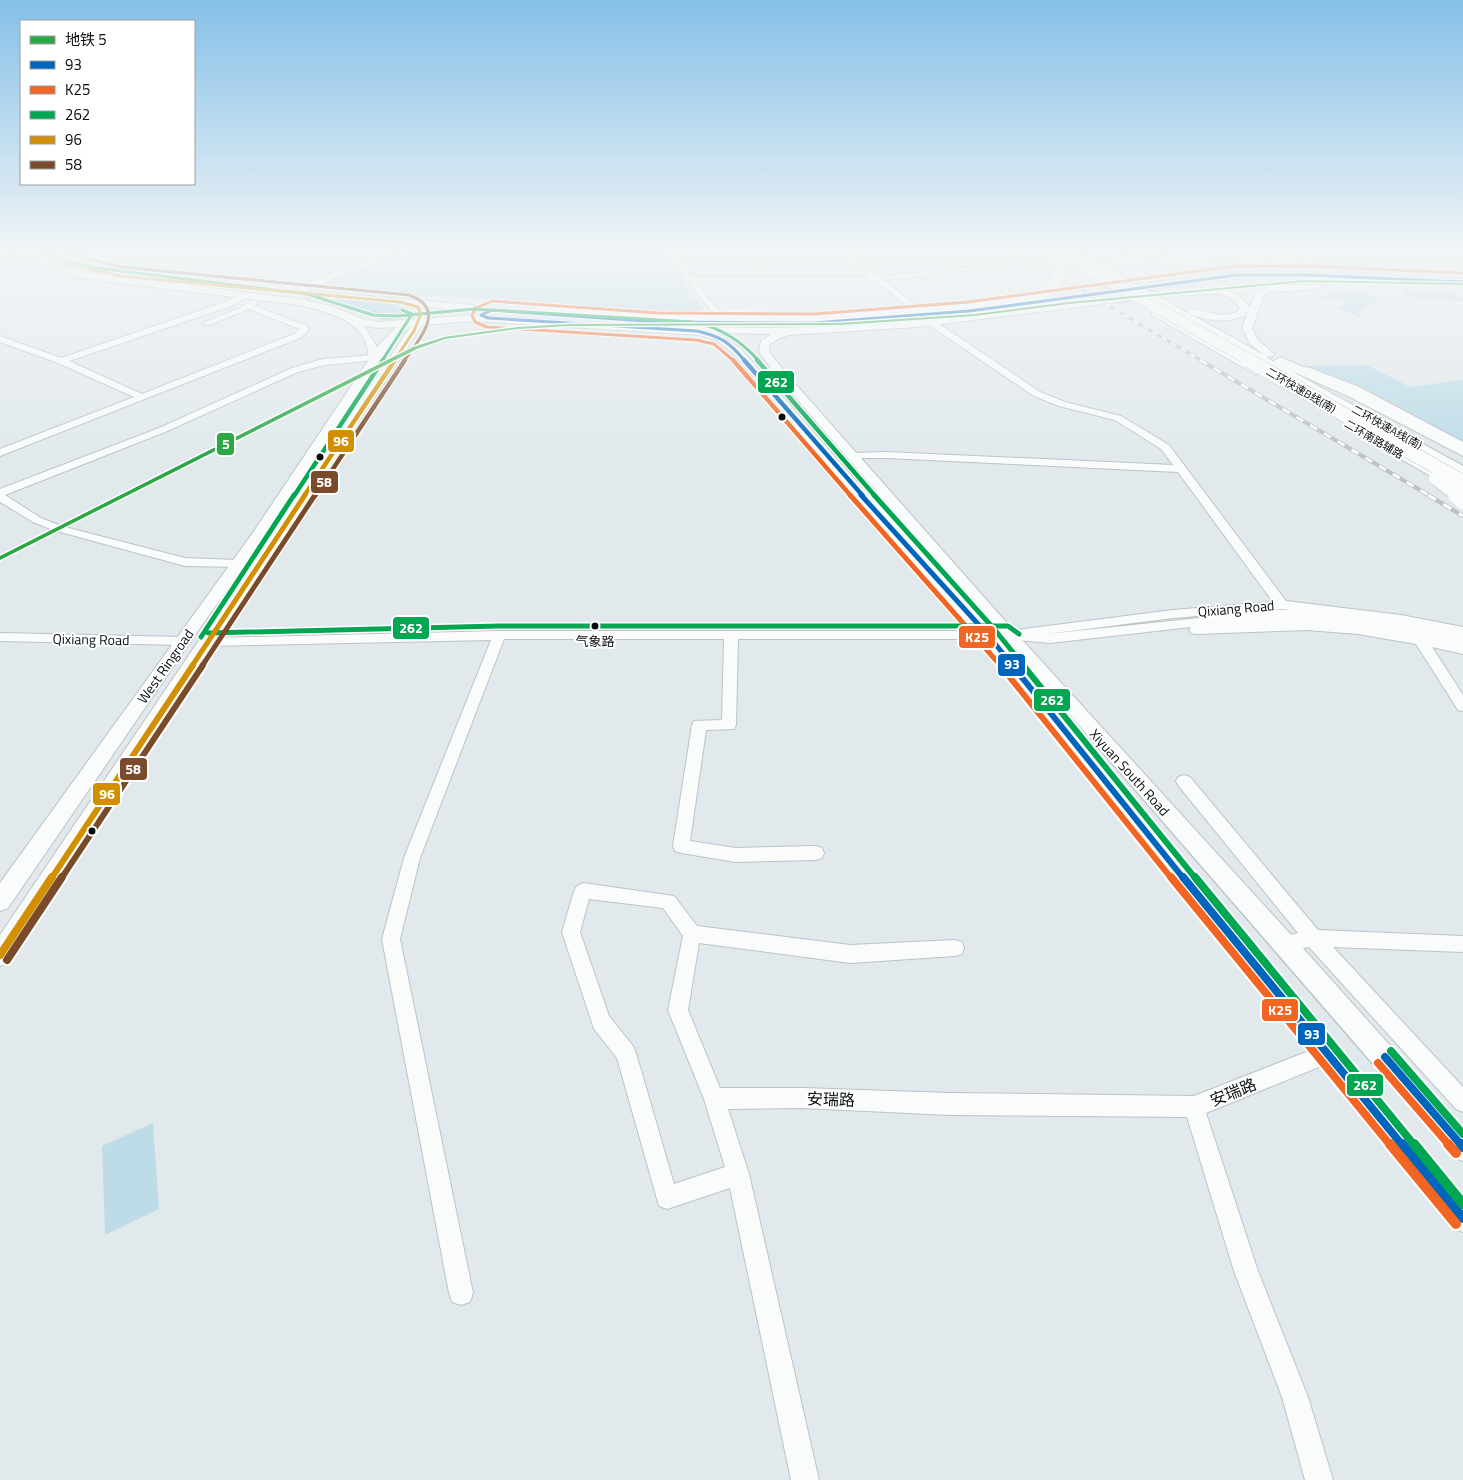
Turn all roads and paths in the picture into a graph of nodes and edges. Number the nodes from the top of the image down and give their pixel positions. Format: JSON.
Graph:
{"nodes":[{"id":1,"x":175,"y":322,"type":"edge"},
{"id":2,"x":210,"y":322,"type":"edge"},
{"id":3,"x":292,"y":322,"type":"edge"},
{"id":4,"x":355,"y":322,"type":"edge"},
{"id":5,"x":361,"y":322,"type":"edge"},
{"id":6,"x":398,"y":322,"type":"edge"},
{"id":7,"x":408,"y":322,"type":"edge"},
{"id":8,"x":416,"y":322,"type":"edge"},
{"id":9,"x":455,"y":322,"type":"edge"},
{"id":10,"x":557,"y":322,"type":"edge"},
{"id":11,"x":691,"y":322,"type":"edge"},
{"id":12,"x":834,"y":322,"type":"edge"},
{"id":13,"x":940,"y":322,"type":"edge"},
{"id":14,"x":1169,"y":322,"type":"edge"},
{"id":15,"x":1182,"y":322,"type":"edge"},
{"id":16,"x":1183,"y":322,"type":"edge"},
{"id":17,"x":1198,"y":322,"type":"edge"},
{"id":18,"x":1205,"y":322,"type":"edge"},
{"id":19,"x":1210,"y":322,"type":"edge"},
{"id":20,"x":1248,"y":322,"type":"edge"},
{"id":21,"x":719,"y":323,"type":"joint"},
{"id":22,"x":932,"y":323,"type":"junction"},
{"id":23,"x":206,"y":324,"type":"dead end"},
{"id":24,"x":405,"y":324,"type":"junction"},
{"id":25,"x":380,"y":325,"type":"junction"},
{"id":26,"x":686,"y":330,"type":"junction"},
{"id":27,"x":817,"y":330,"type":"junction"},
{"id":28,"x":1198,"y":331,"type":"junction"},
{"id":29,"x":0,"y":339,"type":"edge"},
{"id":30,"x":744,"y":359,"type":"junction"},
{"id":31,"x":61,"y":361,"type":"junction"},
{"id":32,"x":374,"y":361,"type":"junction"},
{"id":33,"x":1280,"y":361,"type":"junction"},
{"id":34,"x":786,"y":380,"type":"junction"},
{"id":35,"x":375,"y":388,"type":"junction"},
{"id":36,"x":142,"y":397,"type":"junction"},
{"id":37,"x":1354,"y":401,"type":"junction"},
{"id":38,"x":1463,"y":446,"type":"edge"},
{"id":39,"x":1463,"y":452,"type":"edge"},
{"id":40,"x":0,"y":453,"type":"edge"},
{"id":41,"x":853,"y":456,"type":"junction"},
{"id":42,"x":1463,"y":460,"type":"edge"},
{"id":43,"x":1183,"y":470,"type":"junction"},
{"id":44,"x":1463,"y":470,"type":"edge"},
{"id":45,"x":1463,"y":481,"type":"edge"},
{"id":46,"x":1463,"y":490,"type":"edge"},
{"id":47,"x":0,"y":495,"type":"edge"},
{"id":48,"x":1463,"y":500,"type":"edge"},
{"id":49,"x":238,"y":564,"type":"junction"},
{"id":50,"x":1282,"y":605,"type":"junction"},
{"id":51,"x":1209,"y":621,"type":"joint"},
{"id":52,"x":1463,"y":631,"type":"edge"},
{"id":53,"x":1104,"y":633,"type":"junction"},
{"id":54,"x":499,"y":635,"type":"junction"},
{"id":55,"x":731,"y":635,"type":"junction"},
{"id":56,"x":998,"y":635,"type":"junction"},
{"id":57,"x":0,"y":637,"type":"edge"},
{"id":58,"x":1463,"y":639,"type":"edge"},
{"id":59,"x":182,"y":641,"type":"junction"},
{"id":60,"x":1421,"y":641,"type":"junction"},
{"id":61,"x":208,"y":642,"type":"junction"},
{"id":62,"x":1463,"y":649,"type":"edge"},
{"id":63,"x":1463,"y":706,"type":"edge"},
{"id":64,"x":1184,"y":781,"type":"dead end"},
{"id":65,"x":816,"y":852,"type":"dead end"},
{"id":66,"x":0,"y":901,"type":"edge"},
{"id":67,"x":692,"y":934,"type":"junction"},
{"id":68,"x":1313,"y":938,"type":"junction"},
{"id":69,"x":1285,"y":944,"type":"junction"},
{"id":70,"x":1463,"y":944,"type":"edge"},
{"id":71,"x":955,"y":948,"type":"dead end"},
{"id":72,"x":0,"y":956,"type":"edge"},
{"id":73,"x":1329,"y":1053,"type":"junction"},
{"id":74,"x":714,"y":1099,"type":"junction"},
{"id":75,"x":1463,"y":1102,"type":"edge"},
{"id":76,"x":1194,"y":1107,"type":"junction"},
{"id":77,"x":1463,"y":1147,"type":"edge"},
{"id":78,"x":738,"y":1174,"type":"junction"},
{"id":79,"x":1463,"y":1218,"type":"edge"},
{"id":80,"x":461,"y":1293,"type":"dead end"},
{"id":81,"x":805,"y":1480,"type":"edge"},
{"id":82,"x":1319,"y":1480,"type":"edge"}],
"edges":[{"from":1,"to":31,"type":"street"},
{"from":2,"to":23,"type":"street"},
{"from":3,"to":36,"type":"street"},
{"from":4,"to":32,"type":"main road"},
{"from":5,"to":25,"type":"main road"},
{"from":6,"to":25,"type":"main road"},
{"from":7,"to":24,"type":"main road","name":"West Ringroad"},
{"from":8,"to":35,"type":"main road","name":"West Ringroad"},
{"from":9,"to":35,"type":"main road"},
{"from":10,"to":26,"type":"main road"},
{"from":11,"to":21,"type":"main road","name":"West Ringroad"},
{"from":12,"to":21,"type":"main road","name":"West Ringroad"},
{"from":13,"to":22,"type":"main road"},
{"from":14,"to":46,"type":"street","name":"二环南路辅路"},
{"from":15,"to":28,"type":"highway","name":"二环快速B线(南)","bridge":true},
{"from":16,"to":45,"type":"main road"},
{"from":17,"to":44,"type":"highway","name":"二环快速A线(南)"},
{"from":18,"to":37,"type":"main road"},
{"from":19,"to":33,"type":"main road"},
{"from":20,"to":33,"type":"main road"},
{"from":22,"to":27,"type":"main road"},
{"from":22,"to":43,"type":"street"},
{"from":24,"to":25,"type":"main road"},
{"from":24,"to":32,"type":"main road","name":"West Ringroad"},
{"from":26,"to":27,"type":"main road"},
{"from":26,"to":30,"type":"main road","name":"Xiyuan South Road"},
{"from":27,"to":34,"type":"main road","name":"Xiyuan South Road"},
{"from":28,"to":45,"type":"highway","name":"二环快速B线(南)","bridge":true},
{"from":28,"to":48,"type":"highway","bridge":true},
{"from":29,"to":31,"type":"street"},
{"from":30,"to":34,"type":"main road"},
{"from":30,"to":56,"type":"main road","name":"Xiyuan South Road"},
{"from":31,"to":36,"type":"street"},
{"from":32,"to":47,"type":"street"},
{"from":32,"to":49,"type":"main road","name":"West Ringroad"},
{"from":33,"to":37,"type":"main road"},
{"from":33,"to":37,"type":"highway"},
{"from":33,"to":38,"type":"street"},
{"from":34,"to":41,"type":"main road","name":"Xiyuan South Road"},
{"from":35,"to":61,"type":"main road","name":"West Ringroad"},
{"from":36,"to":40,"type":"street"},
{"from":37,"to":39,"type":"highway"},
{"from":37,"to":42,"type":"highway"},
{"from":37,"to":44,"type":"main road"},
{"from":41,"to":43,"type":"street"},
{"from":41,"to":56,"type":"main road","name":"Xiyuan South Road"},
{"from":43,"to":50,"type":"street"},
{"from":47,"to":49,"type":"street"},
{"from":49,"to":59,"type":"main road","name":"West Ringroad"},
{"from":50,"to":52,"type":"street","name":"Qixiang Road"},
{"from":50,"to":56,"type":"street","name":"Qixiang Road"},
{"from":51,"to":53,"type":"street","name":"Qixiang Road"},
{"from":51,"to":58,"type":"highway"},
{"from":53,"to":56,"type":"street","name":"Qixiang Road"},
{"from":53,"to":60,"type":"street","name":"Qixiang Road"},
{"from":54,"to":55,"type":"street","name":"Qixiang Road"},
{"from":54,"to":61,"type":"street","name":"Qixiang Road"},
{"from":54,"to":80,"type":"street"},
{"from":55,"to":56,"type":"street","name":"Qixiang Road"},
{"from":55,"to":65,"type":"street"},
{"from":56,"to":69,"type":"main road","name":"Xiyuan South Road"},
{"from":56,"to":73,"type":"main road","name":"Xiyuan South Road"},
{"from":57,"to":59,"type":"street","name":"Qixiang Road"},
{"from":59,"to":66,"type":"main road","name":"West Ringroad"},
{"from":60,"to":62,"type":"street","name":"Qixiang Road"},
{"from":60,"to":63,"type":"street"},
{"from":61,"to":72,"type":"main road","name":"West Ringroad"},
{"from":64,"to":68,"type":"street"},
{"from":67,"to":71,"type":"street"},
{"from":67,"to":74,"type":"street"},
{"from":67,"to":78,"type":"street"},
{"from":68,"to":69,"type":"street"},
{"from":68,"to":70,"type":"street"},
{"from":68,"to":75,"type":"street"},
{"from":69,"to":77,"type":"main road","name":"Xiyuan South Road"},
{"from":73,"to":76,"type":"street","name":"安瑞路"},
{"from":73,"to":79,"type":"main road","name":"Xiyuan South Road"},
{"from":74,"to":76,"type":"street","name":"安瑞路"},
{"from":74,"to":78,"type":"street"},
{"from":76,"to":82,"type":"street"},
{"from":78,"to":81,"type":"street"}]}
